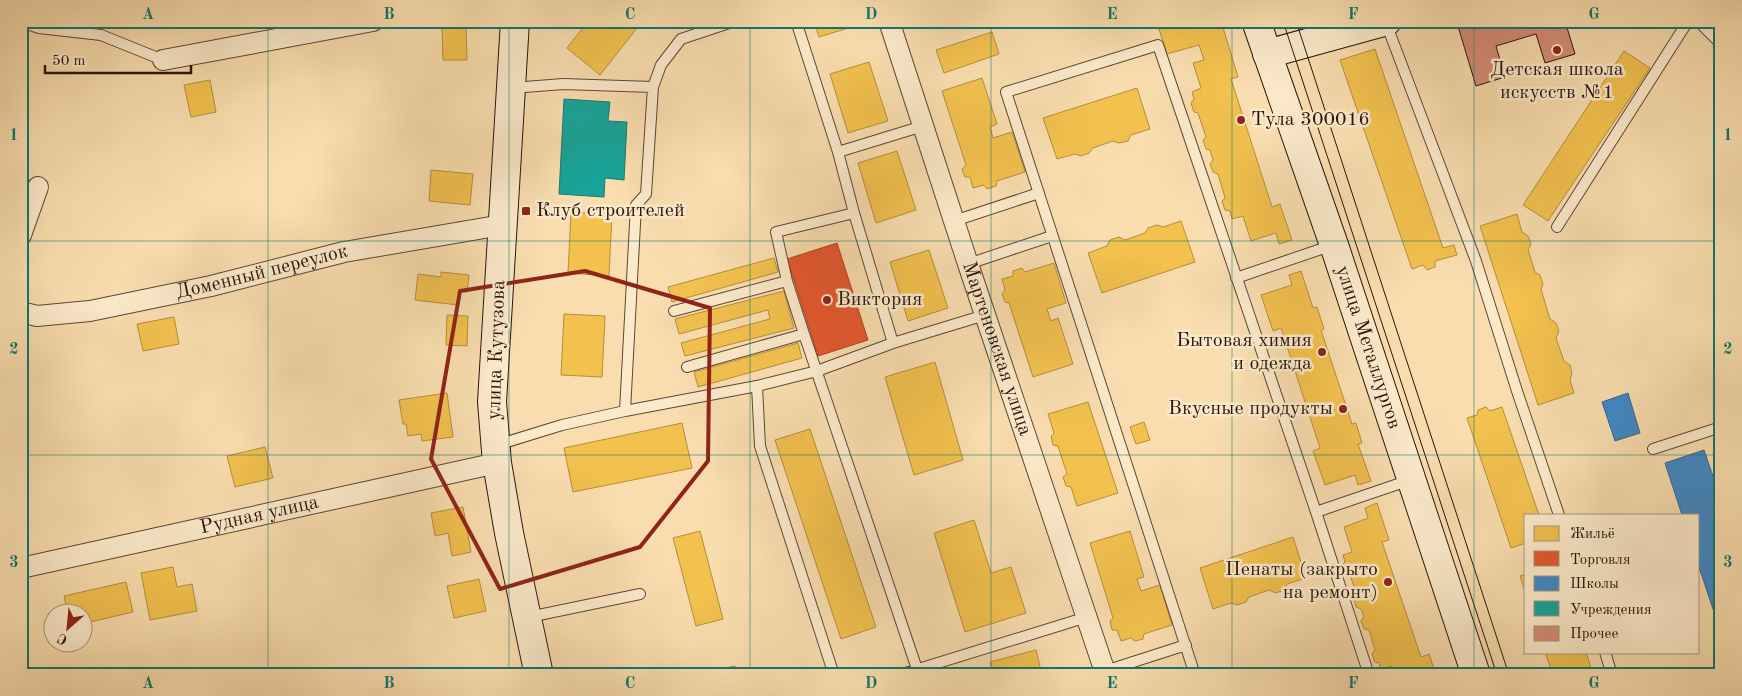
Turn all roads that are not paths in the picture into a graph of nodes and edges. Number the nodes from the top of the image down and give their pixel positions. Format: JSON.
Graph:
{"nodes":[{"id":1,"x":373,"y":21,"type":"edge"},
{"id":2,"x":514,"y":21,"type":"edge"},
{"id":3,"x":735,"y":21,"type":"edge"},
{"id":4,"x":796,"y":21,"type":"edge"},
{"id":5,"x":889,"y":21,"type":"edge"},
{"id":6,"x":1256,"y":21,"type":"edge"},
{"id":7,"x":1386,"y":21,"type":"edge"},
{"id":8,"x":1688,"y":21,"type":"edge"},
{"id":9,"x":1705,"y":21,"type":"edge"},
{"id":10,"x":21,"y":22,"type":"edge"},
{"id":11,"x":1721,"y":37,"type":"edge"},
{"id":12,"x":1267,"y":54,"type":"junction"},
{"id":13,"x":163,"y":60,"type":"joint"},
{"id":14,"x":654,"y":87,"type":"junction"},
{"id":15,"x":510,"y":88,"type":"junction"},
{"id":16,"x":923,"y":126,"type":"junction"},
{"id":17,"x":838,"y":152,"type":"junction"},
{"id":18,"x":38,"y":187,"type":"dead end"},
{"id":19,"x":1039,"y":193,"type":"junction"},
{"id":20,"x":854,"y":213,"type":"junction"},
{"id":21,"x":954,"y":221,"type":"junction"},
{"id":22,"x":502,"y":225,"type":"junction"},
{"id":23,"x":1557,"y":226,"type":"dead end"},
{"id":24,"x":21,"y":235,"type":"edge"},
{"id":25,"x":1052,"y":236,"type":"junction"},
{"id":26,"x":1334,"y":245,"type":"junction"},
{"id":27,"x":968,"y":264,"type":"junction"},
{"id":28,"x":1236,"y":278,"type":"junction"},
{"id":29,"x":787,"y":280,"type":"junction"},
{"id":30,"x":674,"y":311,"type":"dead end"},
{"id":31,"x":21,"y":312,"type":"edge"},
{"id":32,"x":985,"y":315,"type":"junction"},
{"id":33,"x":804,"y":334,"type":"junction"},
{"id":34,"x":893,"y":343,"type":"junction"},
{"id":35,"x":687,"y":368,"type":"dead end"},
{"id":36,"x":816,"y":371,"type":"junction"},
{"id":37,"x":757,"y":386,"type":"junction"},
{"id":38,"x":625,"y":411,"type":"junction"},
{"id":39,"x":1721,"y":427,"type":"edge"},
{"id":40,"x":1653,"y":449,"type":"dead end"},
{"id":41,"x":496,"y":454,"type":"junction"},
{"id":42,"x":1411,"y":480,"type":"junction"},
{"id":43,"x":1316,"y":512,"type":"junction"},
{"id":44,"x":1559,"y":514,"type":"edge"},
{"id":45,"x":21,"y":568,"type":"edge"},
{"id":46,"x":640,"y":594,"type":"dead end"},
{"id":47,"x":527,"y":617,"type":"junction"},
{"id":48,"x":1086,"y":617,"type":"junction"},
{"id":49,"x":1186,"y":645,"type":"junction"},
{"id":50,"x":1606,"y":654,"type":"edge"},
{"id":51,"x":917,"y":669,"type":"junction"},
{"id":52,"x":1105,"y":673,"type":"edge"},
{"id":53,"x":539,"y":675,"type":"edge"},
{"id":54,"x":834,"y":675,"type":"edge"},
{"id":55,"x":899,"y":675,"type":"edge"},
{"id":56,"x":1195,"y":675,"type":"edge"},
{"id":57,"x":1369,"y":675,"type":"edge"},
{"id":58,"x":1476,"y":675,"type":"edge"},
{"id":59,"x":1612,"y":675,"type":"edge"}],
"edges":[{"from":1,"to":13,"type":"street"},
{"from":2,"to":15,"type":"main road","name":"улица Кутузова"},
{"from":3,"to":14,"type":"lane"},
{"from":4,"to":17,"type":"lane"},
{"from":5,"to":16,"type":"street","name":"Мартеновская улица"},
{"from":6,"to":12,"type":"main road","name":"улица Металлургов"},
{"from":7,"to":12,"type":"main road"},
{"from":7,"to":44,"type":"lane"},
{"from":8,"to":23,"type":"lane"},
{"from":9,"to":11,"type":"street"},
{"from":10,"to":13,"type":"lane"},
{"from":12,"to":26,"type":"main road","name":"улица Металлургов"},
{"from":14,"to":15,"type":"lane"},
{"from":14,"to":38,"type":"lane"},
{"from":15,"to":22,"type":"main road","name":"улица Кутузова"},
{"from":16,"to":17,"type":"lane"},
{"from":16,"to":21,"type":"street","name":"Мартеновская улица"},
{"from":17,"to":20,"type":"lane"},
{"from":18,"to":24,"type":"street"},
{"from":19,"to":21,"type":"lane"},
{"from":19,"to":25,"type":"lane"},
{"from":19,"to":28,"type":"lane"},
{"from":20,"to":29,"type":"lane"},
{"from":20,"to":34,"type":"lane"},
{"from":21,"to":27,"type":"street","name":"Мартеновская улица"},
{"from":22,"to":31,"type":"street","name":"Доменный переулок"},
{"from":22,"to":41,"type":"main road","name":"улица Кутузова"},
{"from":25,"to":27,"type":"lane"},
{"from":25,"to":49,"type":"lane"},
{"from":26,"to":28,"type":"lane"},
{"from":26,"to":42,"type":"main road","name":"улица Металлургов"},
{"from":27,"to":32,"type":"street","name":"Мартеновская улица"},
{"from":28,"to":43,"type":"lane"},
{"from":29,"to":30,"type":"lane"},
{"from":29,"to":33,"type":"lane"},
{"from":32,"to":34,"type":"lane"},
{"from":32,"to":48,"type":"street","name":"Мартеновская улица"},
{"from":33,"to":35,"type":"lane"},
{"from":33,"to":36,"type":"lane"},
{"from":34,"to":36,"type":"lane"},
{"from":36,"to":37,"type":"lane"},
{"from":36,"to":51,"type":"lane"},
{"from":37,"to":38,"type":"lane"},
{"from":37,"to":54,"type":"lane"},
{"from":38,"to":41,"type":"lane"},
{"from":39,"to":40,"type":"lane"},
{"from":41,"to":45,"type":"street","name":"Рудная улица"},
{"from":41,"to":47,"type":"main road","name":"улица Кутузова"},
{"from":42,"to":43,"type":"lane"},
{"from":42,"to":58,"type":"main road","name":"улица Металлургов"},
{"from":43,"to":57,"type":"lane"},
{"from":46,"to":47,"type":"lane"},
{"from":47,"to":53,"type":"main road","name":"улица Кутузова"},
{"from":48,"to":51,"type":"lane"},
{"from":48,"to":52,"type":"street","name":"Мартеновская улица"},
{"from":49,"to":52,"type":"lane"},
{"from":49,"to":56,"type":"lane"},
{"from":50,"to":59,"type":"lane"},
{"from":51,"to":55,"type":"lane"}]}
